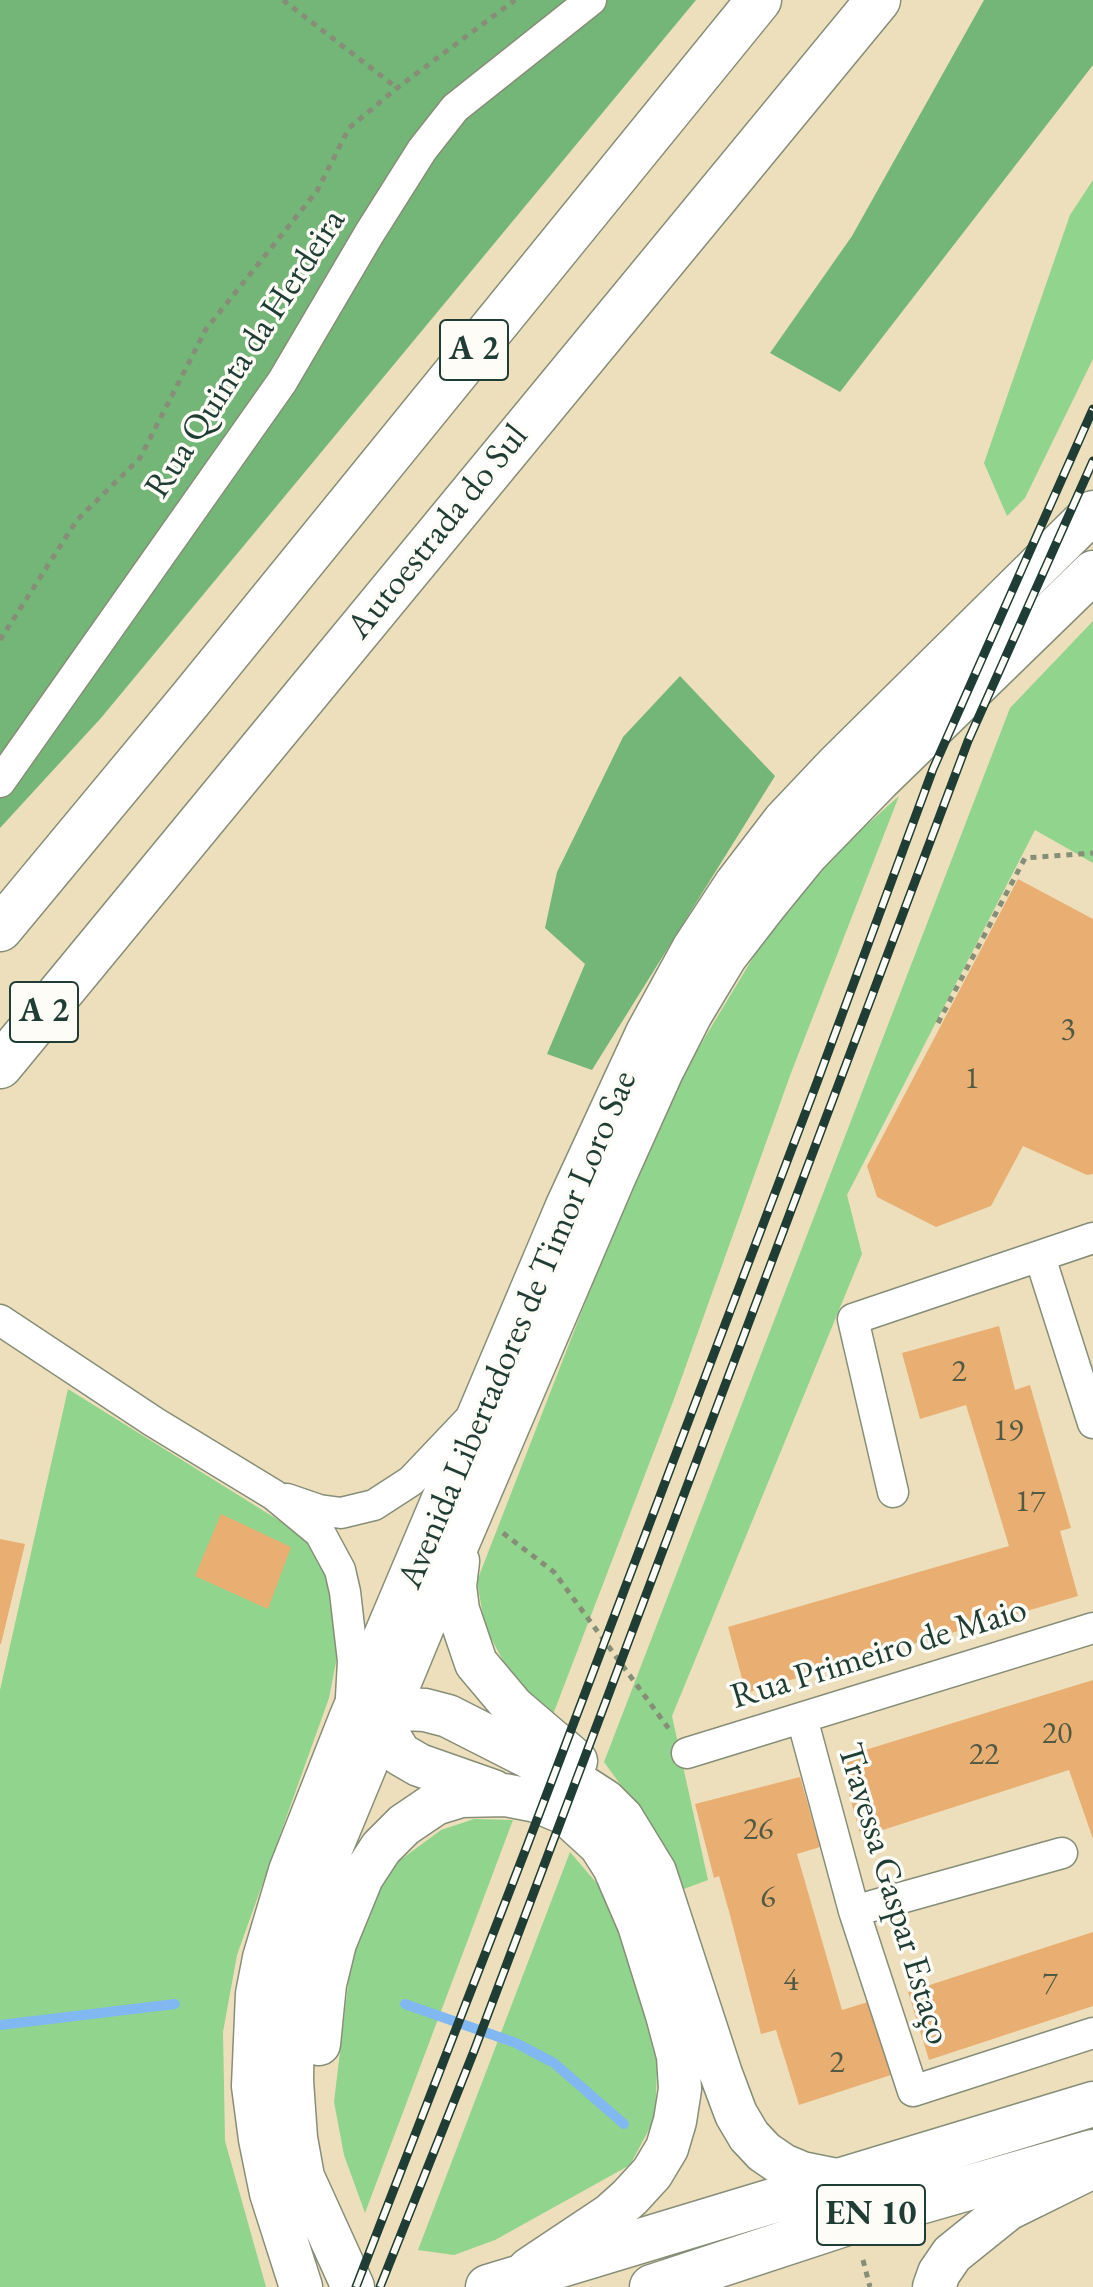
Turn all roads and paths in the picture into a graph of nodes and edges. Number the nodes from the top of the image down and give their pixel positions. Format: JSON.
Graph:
{"nodes":[{"id":1,"x":283,"y":0,"type":"edge"},
{"id":2,"x":515,"y":0,"type":"edge"},
{"id":3,"x":591,"y":0,"type":"edge"},
{"id":4,"x":759,"y":0,"type":"edge"},
{"id":5,"x":878,"y":0,"type":"edge"},
{"id":6,"x":397,"y":88,"type":"junction"},
{"id":7,"x":1093,"y":512,"type":"edge"},
{"id":8,"x":1093,"y":572,"type":"edge"},
{"id":9,"x":0,"y":640,"type":"edge"},
{"id":10,"x":0,"y":782,"type":"edge"},
{"id":11,"x":1093,"y":853,"type":"edge"},
{"id":12,"x":0,"y":929,"type":"edge"},
{"id":13,"x":938,"y":1023,"type":"dead end"},
{"id":14,"x":0,"y":1066,"type":"edge"},
{"id":15,"x":1093,"y":1238,"type":"edge"},
{"id":16,"x":1040,"y":1257,"type":"junction"},
{"id":17,"x":0,"y":1320,"type":"edge"},
{"id":18,"x":486,"y":1401,"type":"junction"},
{"id":19,"x":1093,"y":1423,"type":"edge"},
{"id":20,"x":893,"y":1492,"type":"dead end"},
{"id":21,"x":274,"y":1495,"type":"junction"},
{"id":22,"x":483,"y":1532,"type":"junction"},
{"id":23,"x":1093,"y":1628,"type":"edge"},
{"id":24,"x":368,"y":1718,"type":"junction"},
{"id":25,"x":802,"y":1718,"type":"junction"},
{"id":26,"x":687,"y":1753,"type":"joint"},
{"id":27,"x":505,"y":1795,"type":"junction"},
{"id":28,"x":622,"y":1818,"type":"junction"},
{"id":29,"x":1062,"y":1853,"type":"dead end"},
{"id":30,"x":854,"y":1911,"type":"junction"},
{"id":31,"x":1093,"y":2033,"type":"edge"},
{"id":32,"x":1093,"y":2104,"type":"edge"},
{"id":33,"x":291,"y":2137,"type":"junction"},
{"id":34,"x":1093,"y":2152,"type":"edge"},
{"id":35,"x":1093,"y":2167,"type":"edge"},
{"id":36,"x":842,"y":2181,"type":"junction"},
{"id":37,"x":502,"y":2282,"type":"edge"},
{"id":38,"x":301,"y":2287,"type":"edge"},
{"id":39,"x":353,"y":2287,"type":"edge"},
{"id":40,"x":652,"y":2287,"type":"edge"},
{"id":41,"x":934,"y":2287,"type":"edge"}],
"edges":[{"from":1,"to":6,"type":"path"},
{"from":2,"to":6,"type":"path"},
{"from":3,"to":10,"type":"street","name":"Rua Quinta da Herdeira"},
{"from":4,"to":12,"type":"main road","number":"A 2"},
{"from":5,"to":14,"type":"main road","name":"Autoestrada do Sul","number":"A 2"},
{"from":6,"to":9,"type":"path"},
{"from":7,"to":18,"type":"main road","name":"Avenida Libertadores de Timor Loro Sae"},
{"from":8,"to":22,"type":"main road","name":"Avenida Libertadores de Timor Loro Sae"},
{"from":11,"to":13,"type":"path"},
{"from":15,"to":16,"type":"street"},
{"from":16,"to":19,"type":"street"},
{"from":16,"to":20,"type":"street"},
{"from":17,"to":21,"type":"street"},
{"from":18,"to":21,"type":"street"},
{"from":18,"to":24,"type":"main road","name":"Avenida Libertadores de Timor Loro Sae"},
{"from":21,"to":24,"type":"street"},
{"from":22,"to":24,"type":"main road","name":"Avenida Libertadores de Timor Loro Sae"},
{"from":22,"to":26,"type":"path"},
{"from":22,"to":28,"type":"main road"},
{"from":23,"to":25,"type":"street","name":"Rua Primeiro de Maio"},
{"from":24,"to":27,"type":"main road"},
{"from":24,"to":28,"type":"main road"},
{"from":24,"to":33,"type":"main road","name":"Avenida Libertadores de Timor Loro Sae"},
{"from":24,"to":33,"type":"main road","name":"Avenida Libertadores de Timor Loro Sae"},
{"from":25,"to":26,"type":"street","name":"Rua Primeiro de Maio"},
{"from":25,"to":30,"type":"street","name":"Travessa Gaspar Estaço"},
{"from":27,"to":33,"type":"main road"},
{"from":27,"to":37,"type":"main road"},
{"from":28,"to":36,"type":"main road"},
{"from":29,"to":30,"type":"street"},
{"from":30,"to":31,"type":"street","name":"Travessa Gaspar Estaço"},
{"from":32,"to":36,"type":"main road","number":"EN 10"},
{"from":33,"to":38,"type":"main road","name":"Avenida Libertadores de Timor Loro Sae"},
{"from":33,"to":39,"type":"main road","name":"Avenida Libertadores de Timor Loro Sae"},
{"from":34,"to":40,"type":"main road","number":"EN 10"},
{"from":35,"to":41,"type":"main road"},
{"from":36,"to":37,"type":"main road","number":"EN 10"}]}
